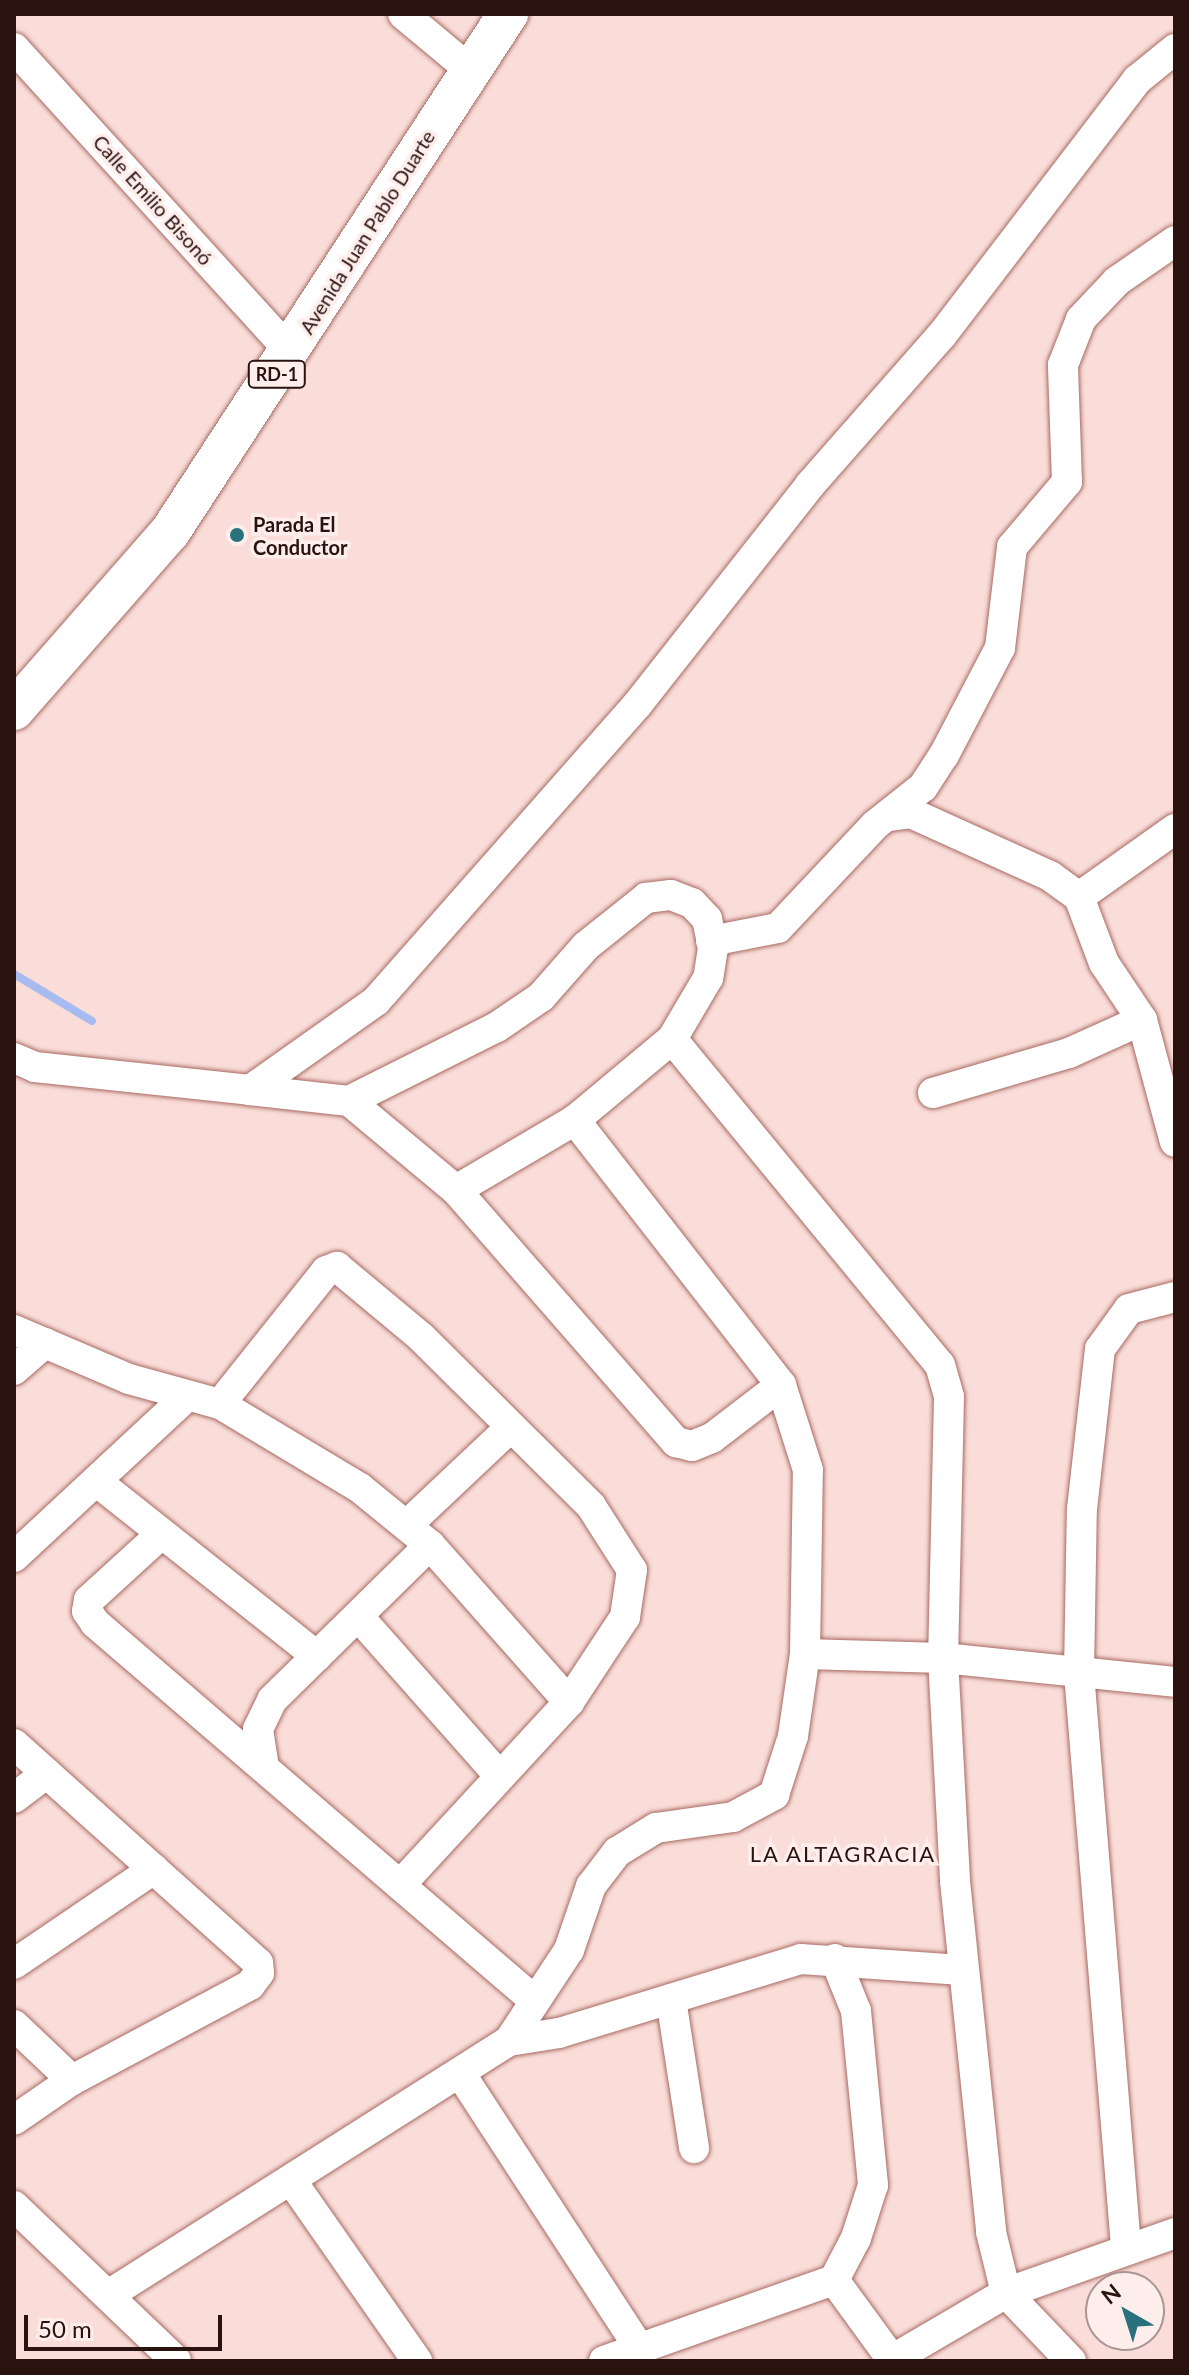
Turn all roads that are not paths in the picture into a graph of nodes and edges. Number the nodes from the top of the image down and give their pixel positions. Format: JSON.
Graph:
{"nodes":[{"id":1,"x":403,"y":14,"type":"edge"},
{"id":2,"x":508,"y":14,"type":"edge"},
{"id":3,"x":14,"y":48,"type":"edge"},
{"id":4,"x":1175,"y":49,"type":"edge"},
{"id":5,"x":469,"y":69,"type":"junction"},
{"id":6,"x":1175,"y":241,"type":"edge"},
{"id":7,"x":291,"y":352,"type":"junction"},
{"id":8,"x":14,"y":710,"type":"edge"},
{"id":9,"x":888,"y":816,"type":"junction"},
{"id":10,"x":1175,"y":829,"type":"edge"},
{"id":11,"x":1079,"y":897,"type":"junction"},
{"id":12,"x":711,"y":941,"type":"junction"},
{"id":13,"x":1142,"y":1020,"type":"junction"},
{"id":14,"x":672,"y":1039,"type":"junction"},
{"id":15,"x":14,"y":1058,"type":"edge"},
{"id":16,"x":250,"y":1090,"type":"junction"},
{"id":17,"x":933,"y":1093,"type":"dead end"},
{"id":18,"x":349,"y":1101,"type":"junction"},
{"id":19,"x":575,"y":1120,"type":"junction"},
{"id":20,"x":1175,"y":1142,"type":"edge"},
{"id":21,"x":456,"y":1190,"type":"junction"},
{"id":22,"x":1175,"y":1297,"type":"edge"},
{"id":23,"x":14,"y":1330,"type":"edge"},
{"id":24,"x":45,"y":1343,"type":"junction"},
{"id":25,"x":14,"y":1370,"type":"edge"},
{"id":26,"x":781,"y":1385,"type":"junction"},
{"id":27,"x":187,"y":1396,"type":"junction"},
{"id":28,"x":220,"y":1404,"type":"junction"},
{"id":29,"x":511,"y":1427,"type":"junction"},
{"id":30,"x":96,"y":1481,"type":"junction"},
{"id":31,"x":407,"y":1525,"type":"junction"},
{"id":32,"x":159,"y":1536,"type":"junction"},
{"id":33,"x":430,"y":1545,"type":"junction"},
{"id":34,"x":14,"y":1557,"type":"edge"},
{"id":35,"x":358,"y":1616,"type":"junction"},
{"id":36,"x":805,"y":1654,"type":"junction"},
{"id":37,"x":317,"y":1656,"type":"junction"},
{"id":38,"x":943,"y":1658,"type":"junction"},
{"id":39,"x":1079,"y":1673,"type":"junction"},
{"id":40,"x":1175,"y":1682,"type":"edge"},
{"id":41,"x":569,"y":1702,"type":"junction"},
{"id":42,"x":14,"y":1744,"type":"edge"},
{"id":43,"x":263,"y":1761,"type":"junction"},
{"id":44,"x":47,"y":1773,"type":"junction"},
{"id":45,"x":498,"y":1774,"type":"junction"},
{"id":46,"x":14,"y":1798,"type":"edge"},
{"id":47,"x":154,"y":1869,"type":"junction"},
{"id":48,"x":400,"y":1885,"type":"junction"},
{"id":49,"x":835,"y":1959,"type":"junction"},
{"id":50,"x":14,"y":1964,"type":"edge"},
{"id":51,"x":962,"y":1970,"type":"junction"},
{"id":52,"x":671,"y":1999,"type":"junction"},
{"id":53,"x":535,"y":2001,"type":"junction"},
{"id":54,"x":14,"y":2025,"type":"edge"},
{"id":55,"x":509,"y":2041,"type":"junction"},
{"id":56,"x":460,"y":2073,"type":"junction"},
{"id":57,"x":72,"y":2080,"type":"junction"},
{"id":58,"x":14,"y":2120,"type":"edge"},
{"id":59,"x":694,"y":2148,"type":"dead end"},
{"id":60,"x":293,"y":2183,"type":"junction"},
{"id":61,"x":14,"y":2206,"type":"edge"},
{"id":62,"x":1175,"y":2233,"type":"edge"},
{"id":63,"x":1126,"y":2247,"type":"junction"},
{"id":64,"x":834,"y":2280,"type":"junction"},
{"id":65,"x":1006,"y":2293,"type":"junction"},
{"id":66,"x":110,"y":2294,"type":"junction"},
{"id":67,"x":639,"y":2348,"type":"junction"},
{"id":68,"x":891,"y":2360,"type":"edge"},
{"id":69,"x":176,"y":2361,"type":"edge"},
{"id":70,"x":417,"y":2361,"type":"edge"},
{"id":71,"x":604,"y":2361,"type":"edge"},
{"id":72,"x":1071,"y":2361,"type":"edge"}],
"edges":[{"from":1,"to":5,"type":"street"},
{"from":2,"to":5,"type":"main road","name":"Avenida Juan Pablo Duarte","number":"RD-1"},
{"from":3,"to":7,"type":"street","name":"Calle Emilio Bisonó"},
{"from":4,"to":16,"type":"street"},
{"from":5,"to":7,"type":"main road","name":"Avenida Juan Pablo Duarte","number":"RD-1"},
{"from":6,"to":9,"type":"street"},
{"from":7,"to":8,"type":"main road","name":"Avenida Juan Pablo Duarte","number":"RD-1"},
{"from":9,"to":11,"type":"street"},
{"from":9,"to":12,"type":"street"},
{"from":10,"to":11,"type":"street"},
{"from":11,"to":13,"type":"street"},
{"from":12,"to":14,"type":"street"},
{"from":12,"to":18,"type":"street"},
{"from":13,"to":17,"type":"street"},
{"from":13,"to":20,"type":"street"},
{"from":14,"to":19,"type":"street"},
{"from":14,"to":38,"type":"street"},
{"from":15,"to":16,"type":"street"},
{"from":16,"to":18,"type":"street"},
{"from":18,"to":21,"type":"street"},
{"from":19,"to":21,"type":"street"},
{"from":19,"to":26,"type":"street"},
{"from":21,"to":26,"type":"street"},
{"from":22,"to":39,"type":"street"},
{"from":23,"to":24,"type":"street"},
{"from":24,"to":25,"type":"street"},
{"from":24,"to":27,"type":"street"},
{"from":26,"to":36,"type":"street"},
{"from":27,"to":28,"type":"street"},
{"from":27,"to":30,"type":"street"},
{"from":28,"to":29,"type":"street"},
{"from":28,"to":31,"type":"street"},
{"from":29,"to":31,"type":"street"},
{"from":29,"to":41,"type":"street"},
{"from":30,"to":32,"type":"street"},
{"from":30,"to":34,"type":"street"},
{"from":31,"to":33,"type":"street"},
{"from":32,"to":37,"type":"street"},
{"from":32,"to":43,"type":"street"},
{"from":33,"to":35,"type":"street"},
{"from":33,"to":41,"type":"street"},
{"from":35,"to":37,"type":"street"},
{"from":35,"to":45,"type":"street"},
{"from":36,"to":38,"type":"street"},
{"from":36,"to":53,"type":"street"},
{"from":37,"to":43,"type":"street"},
{"from":38,"to":39,"type":"street"},
{"from":38,"to":51,"type":"street"},
{"from":39,"to":40,"type":"street"},
{"from":39,"to":63,"type":"street"},
{"from":41,"to":45,"type":"street"},
{"from":42,"to":44,"type":"street"},
{"from":43,"to":48,"type":"street"},
{"from":44,"to":46,"type":"street"},
{"from":44,"to":47,"type":"street"},
{"from":45,"to":48,"type":"street"},
{"from":47,"to":50,"type":"street"},
{"from":47,"to":57,"type":"street"},
{"from":48,"to":53,"type":"street"},
{"from":49,"to":51,"type":"street"},
{"from":49,"to":52,"type":"street"},
{"from":49,"to":64,"type":"street"},
{"from":51,"to":65,"type":"street"},
{"from":52,"to":55,"type":"street"},
{"from":52,"to":59,"type":"street"},
{"from":53,"to":55,"type":"street"},
{"from":54,"to":57,"type":"street"},
{"from":55,"to":56,"type":"street"},
{"from":56,"to":60,"type":"street"},
{"from":56,"to":67,"type":"street"},
{"from":57,"to":58,"type":"street"},
{"from":60,"to":66,"type":"street"},
{"from":60,"to":70,"type":"street"},
{"from":61,"to":66,"type":"street"},
{"from":62,"to":63,"type":"street"},
{"from":63,"to":65,"type":"street"},
{"from":64,"to":67,"type":"street"},
{"from":64,"to":68,"type":"street"},
{"from":65,"to":68,"type":"street"},
{"from":65,"to":72,"type":"street"},
{"from":66,"to":69,"type":"street"},
{"from":67,"to":71,"type":"street"}]}
